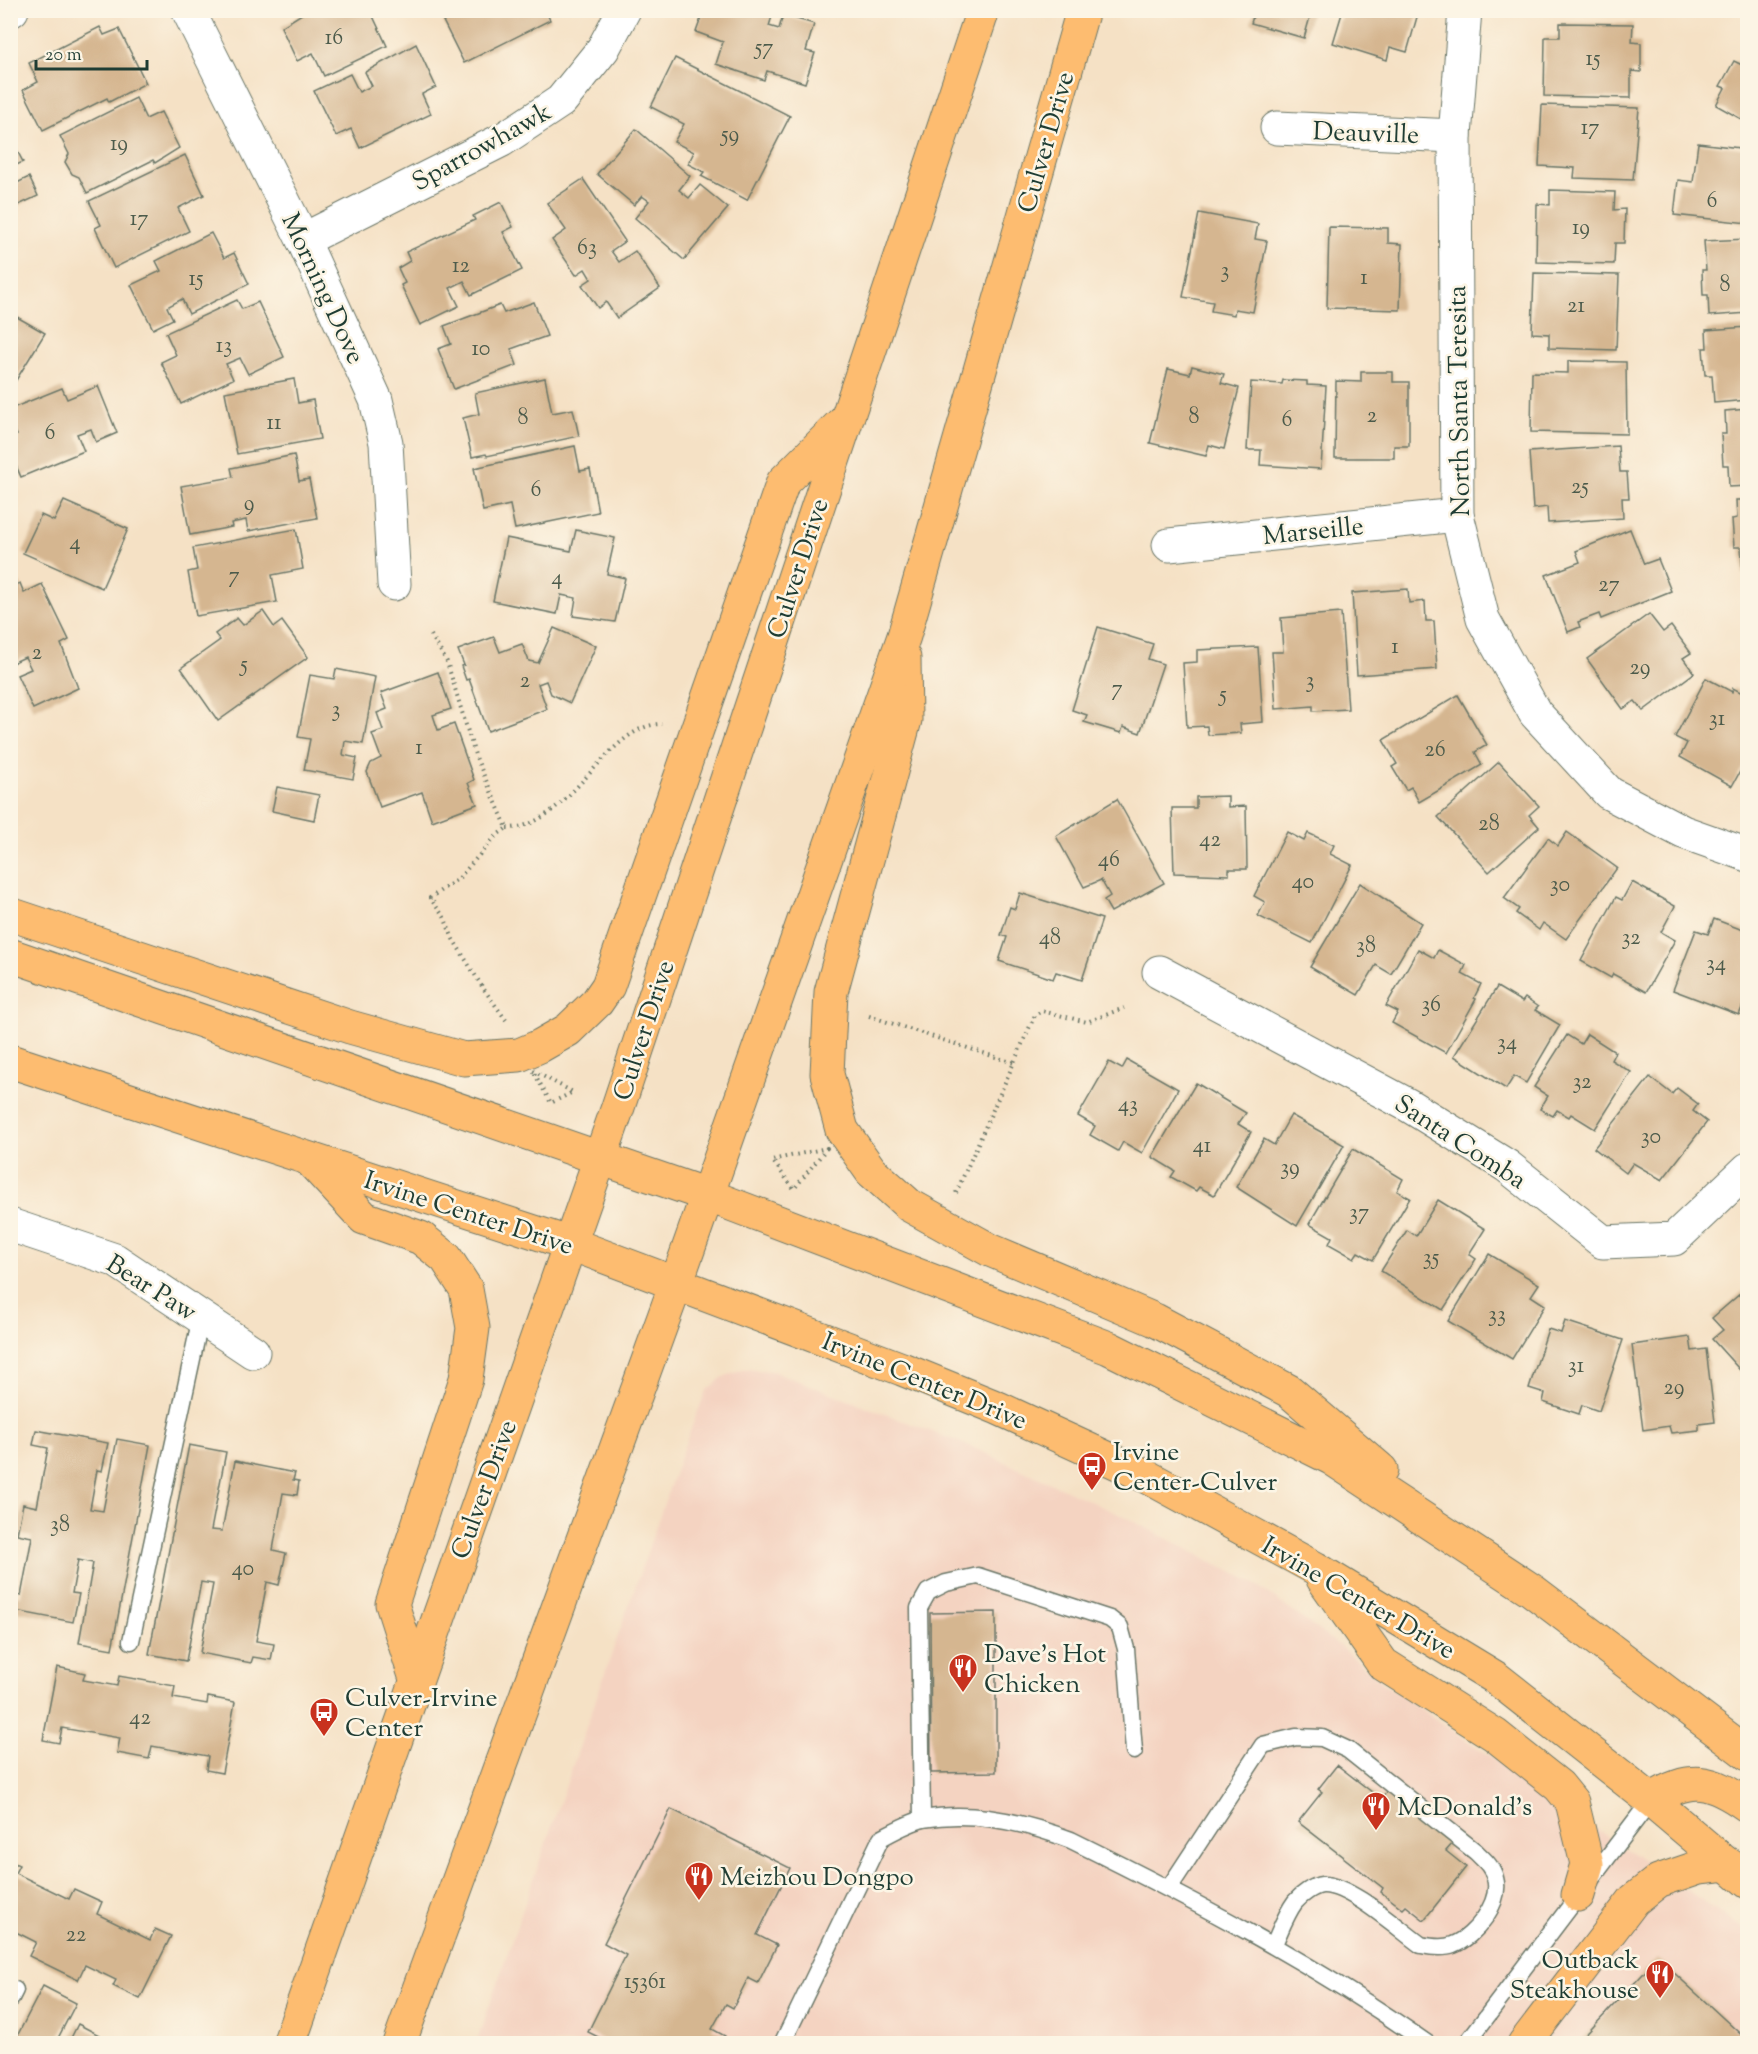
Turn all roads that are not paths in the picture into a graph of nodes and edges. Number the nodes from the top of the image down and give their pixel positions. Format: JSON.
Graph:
{"nodes":[{"id":1,"x":188,"y":10,"type":"edge"},
{"id":2,"x":624,"y":10,"type":"edge"},
{"id":3,"x":983,"y":10,"type":"edge"},
{"id":4,"x":1083,"y":10,"type":"edge"},
{"id":5,"x":1465,"y":10,"type":"edge"},
{"id":6,"x":1277,"y":128,"type":"dead end"},
{"id":7,"x":1455,"y":136,"type":"junction"},
{"id":8,"x":303,"y":240,"type":"junction"},
{"id":9,"x":847,"y":417,"type":"junction"},
{"id":10,"x":1457,"y":515,"type":"junction"},
{"id":11,"x":1169,"y":545,"type":"dead end"},
{"id":12,"x":394,"y":584,"type":"dead end"},
{"id":13,"x":904,"y":636,"type":"junction"},
{"id":14,"x":1748,"y":855,"type":"edge"},
{"id":15,"x":10,"y":914,"type":"edge"},
{"id":16,"x":10,"y":955,"type":"edge"},
{"id":17,"x":1159,"y":972,"type":"dead end"},
{"id":18,"x":10,"y":1062,"type":"edge"},
{"id":19,"x":600,"y":1159,"type":"junction"},
{"id":20,"x":311,"y":1161,"type":"junction"},
{"id":21,"x":1748,"y":1169,"type":"edge"},
{"id":22,"x":707,"y":1195,"type":"junction"},
{"id":23,"x":10,"y":1225,"type":"edge"},
{"id":24,"x":571,"y":1244,"type":"junction"},
{"id":25,"x":676,"y":1284,"type":"junction"},
{"id":26,"x":201,"y":1317,"type":"junction"},
{"id":27,"x":253,"y":1352,"type":"dead end"},
{"id":28,"x":1491,"y":1565,"type":"junction"},
{"id":29,"x":1315,"y":1568,"type":"junction"},
{"id":30,"x":132,"y":1641,"type":"dead end"},
{"id":31,"x":416,"y":1679,"type":"junction"},
{"id":32,"x":1134,"y":1751,"type":"dead end"},
{"id":33,"x":1748,"y":1754,"type":"edge"},
{"id":34,"x":1651,"y":1800,"type":"junction"},
{"id":35,"x":1748,"y":1806,"type":"edge"},
{"id":36,"x":922,"y":1819,"type":"junction"},
{"id":37,"x":1738,"y":1873,"type":"edge"},
{"id":38,"x":1169,"y":1888,"type":"junction"},
{"id":39,"x":1578,"y":1895,"type":"junction"},
{"id":40,"x":1274,"y":1944,"type":"junction"},
{"id":41,"x":289,"y":2043,"type":"edge"},
{"id":42,"x":399,"y":2043,"type":"edge"},
{"id":43,"x":782,"y":2043,"type":"edge"},
{"id":44,"x":1428,"y":2043,"type":"edge"},
{"id":45,"x":1466,"y":2043,"type":"edge"},
{"id":46,"x":1524,"y":2043,"type":"edge"}],
"edges":[{"from":1,"to":8,"type":"street","name":"Morning Dove"},
{"from":2,"to":8,"type":"street","name":"Sparrowhawk"},
{"from":3,"to":9,"type":"main road","name":"Culver Drive"},
{"from":4,"to":13,"type":"main road","name":"Culver Drive"},
{"from":5,"to":7,"type":"street","name":"North Santa Teresita"},
{"from":6,"to":7,"type":"street","name":"Deauville"},
{"from":7,"to":10,"type":"street","name":"North Santa Teresita"},
{"from":8,"to":12,"type":"street","name":"Morning Dove"},
{"from":9,"to":15,"type":"main road"},
{"from":9,"to":19,"type":"main road","name":"Culver Drive"},
{"from":10,"to":11,"type":"street","name":"Marseille"},
{"from":10,"to":14,"type":"street","name":"North Santa Teresita"},
{"from":13,"to":22,"type":"main road","name":"Culver Drive"},
{"from":13,"to":28,"type":"main road"},
{"from":16,"to":19,"type":"main road"},
{"from":17,"to":21,"type":"street","name":"Santa Comba"},
{"from":18,"to":20,"type":"main road","name":"Irvine Center Drive"},
{"from":19,"to":22,"type":"main road"},
{"from":19,"to":24,"type":"main road","name":"Culver Drive"},
{"from":20,"to":24,"type":"main road","name":"Irvine Center Drive"},
{"from":20,"to":31,"type":"main road"},
{"from":22,"to":25,"type":"main road","name":"Culver Drive"},
{"from":22,"to":28,"type":"main road"},
{"from":23,"to":26,"type":"street","name":"Bear Paw"},
{"from":24,"to":25,"type":"main road","name":"Irvine Center Drive"},
{"from":24,"to":31,"type":"main road","name":"Culver Drive"},
{"from":25,"to":29,"type":"main road","name":"Irvine Center Drive"},
{"from":25,"to":42,"type":"main road","name":"Culver Drive"},
{"from":26,"to":27,"type":"street","name":"Bear Paw"},
{"from":26,"to":30,"type":"lane"},
{"from":28,"to":33,"type":"main road"},
{"from":29,"to":34,"type":"main road","name":"Irvine Center Drive"},
{"from":29,"to":39,"type":"main road"},
{"from":31,"to":41,"type":"main road","name":"Culver Drive"},
{"from":32,"to":36,"type":"lane"},
{"from":34,"to":35,"type":"main road"},
{"from":34,"to":37,"type":"main road","name":"Irvine Center Drive"},
{"from":34,"to":39,"type":"lane"},
{"from":36,"to":38,"type":"lane"},
{"from":36,"to":43,"type":"lane"},
{"from":37,"to":46,"type":"main road"},
{"from":38,"to":40,"type":"lane"},
{"from":38,"to":40,"type":"lane"},
{"from":39,"to":45,"type":"lane"},
{"from":40,"to":44,"type":"lane"}]}
